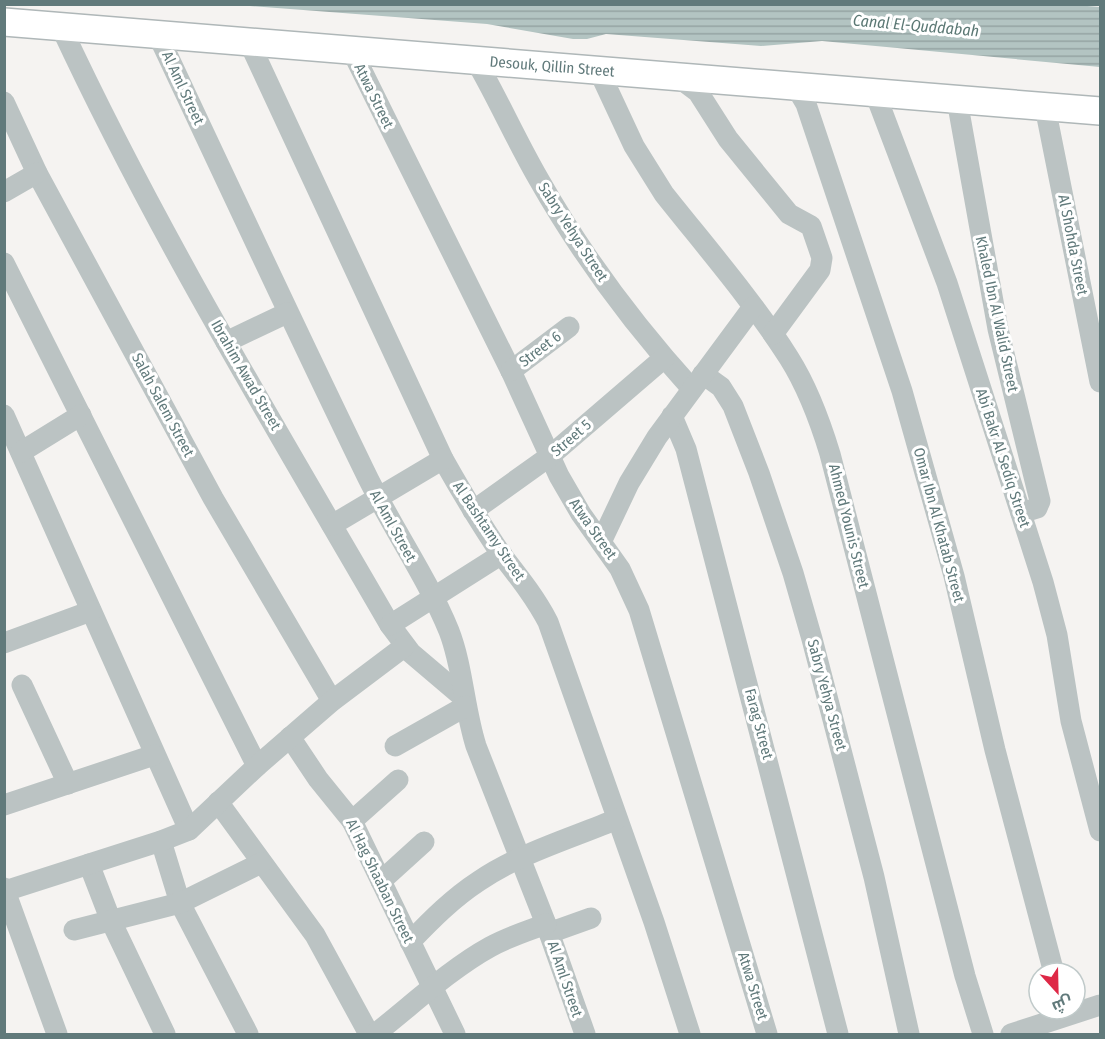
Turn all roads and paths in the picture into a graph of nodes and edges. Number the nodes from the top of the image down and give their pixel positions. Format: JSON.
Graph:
{"nodes":[{"id":1,"x":4,"y":22,"type":"edge"},
{"id":2,"x":61,"y":27,"type":"junction"},
{"id":3,"x":158,"y":35,"type":"junction"},
{"id":4,"x":249,"y":42,"type":"junction"},
{"id":5,"x":352,"y":51,"type":"junction"},
{"id":6,"x":476,"y":61,"type":"junction"},
{"id":7,"x":599,"y":71,"type":"junction"},
{"id":8,"x":678,"y":77,"type":"junction"},
{"id":9,"x":796,"y":87,"type":"junction"},
{"id":10,"x":875,"y":93,"type":"junction"},
{"id":11,"x":957,"y":100,"type":"junction"},
{"id":12,"x":4,"y":102,"type":"edge"},
{"id":13,"x":1045,"y":107,"type":"junction"},
{"id":14,"x":1101,"y":111,"type":"edge"},
{"id":15,"x":37,"y":173,"type":"junction"},
{"id":16,"x":4,"y":192,"type":"edge"},
{"id":17,"x":4,"y":263,"type":"edge"},
{"id":18,"x":753,"y":307,"type":"junction"},
{"id":19,"x":287,"y":313,"type":"junction"},
{"id":20,"x":569,"y":327,"type":"dead end"},
{"id":21,"x":773,"y":334,"type":"junction"},
{"id":22,"x":226,"y":342,"type":"junction"},
{"id":23,"x":664,"y":358,"type":"junction"},
{"id":24,"x":510,"y":371,"type":"junction"},
{"id":25,"x":698,"y":381,"type":"junction"},
{"id":26,"x":1101,"y":382,"type":"edge"},
{"id":27,"x":81,"y":415,"type":"junction"},
{"id":28,"x":672,"y":416,"type":"junction"},
{"id":29,"x":7,"y":427,"type":"edge"},
{"id":30,"x":21,"y":452,"type":"junction"},
{"id":31,"x":550,"y":456,"type":"junction"},
{"id":32,"x":443,"y":459,"type":"junction"},
{"id":33,"x":377,"y":498,"type":"junction"},
{"id":34,"x":473,"y":511,"type":"junction"},
{"id":35,"x":1021,"y":513,"type":"junction"},
{"id":36,"x":332,"y":525,"type":"junction"},
{"id":37,"x":601,"y":542,"type":"junction"},
{"id":38,"x":502,"y":554,"type":"junction"},
{"id":39,"x":433,"y":598,"type":"junction"},
{"id":40,"x":91,"y":611,"type":"junction"},
{"id":41,"x":390,"y":625,"type":"junction"},
{"id":42,"x":5,"y":642,"type":"edge"},
{"id":43,"x":405,"y":646,"type":"junction"},
{"id":44,"x":22,"y":685,"type":"dead end"},
{"id":45,"x":332,"y":701,"type":"junction"},
{"id":46,"x":465,"y":702,"type":"junction"},
{"id":47,"x":290,"y":737,"type":"junction"},
{"id":48,"x":395,"y":746,"type":"dead end"},
{"id":49,"x":154,"y":755,"type":"junction"},
{"id":50,"x":257,"y":766,"type":"junction"},
{"id":51,"x":399,"y":780,"type":"dead end"},
{"id":52,"x":68,"y":784,"type":"junction"},
{"id":53,"x":218,"y":802,"type":"junction"},
{"id":54,"x":4,"y":805,"type":"edge"},
{"id":55,"x":617,"y":819,"type":"junction"},
{"id":56,"x":352,"y":821,"type":"junction"},
{"id":57,"x":189,"y":830,"type":"junction"},
{"id":58,"x":1101,"y":831,"type":"edge"},
{"id":59,"x":161,"y":841,"type":"junction"},
{"id":60,"x":424,"y":842,"type":"dead end"},
{"id":61,"x":521,"y":858,"type":"junction"},
{"id":62,"x":261,"y":862,"type":"junction"},
{"id":63,"x":89,"y":864,"type":"junction"},
{"id":64,"x":381,"y":881,"type":"junction"},
{"id":65,"x":5,"y":890,"type":"edge"},
{"id":66,"x":180,"y":903,"type":"junction"},
{"id":67,"x":591,"y":918,"type":"dead end"},
{"id":68,"x":111,"y":921,"type":"junction"},
{"id":69,"x":548,"y":929,"type":"junction"},
{"id":70,"x":74,"y":930,"type":"dead end"},
{"id":71,"x":410,"y":942,"type":"junction"},
{"id":72,"x":1051,"y":961,"type":"edge"},
{"id":73,"x":433,"y":989,"type":"junction"},
{"id":74,"x":1101,"y":1005,"type":"edge"},
{"id":75,"x":1087,"y":1011,"type":"edge"},
{"id":76,"x":1062,"y":1021,"type":"edge"},
{"id":77,"x":57,"y":1035,"type":"edge"},
{"id":78,"x":165,"y":1035,"type":"edge"},
{"id":79,"x":248,"y":1035,"type":"edge"},
{"id":80,"x":369,"y":1035,"type":"edge"},
{"id":81,"x":375,"y":1035,"type":"edge"},
{"id":82,"x":455,"y":1035,"type":"edge"},
{"id":83,"x":585,"y":1035,"type":"edge"},
{"id":84,"x":690,"y":1035,"type":"edge"},
{"id":85,"x":767,"y":1035,"type":"edge"},
{"id":86,"x":838,"y":1035,"type":"edge"},
{"id":87,"x":909,"y":1035,"type":"edge"},
{"id":88,"x":983,"y":1035,"type":"edge"},
{"id":89,"x":1011,"y":1035,"type":"edge"}],
"edges":[{"from":1,"to":2,"type":"main road","name":"Desouk, Qillin Street"},
{"from":2,"to":3,"type":"main road","name":"Desouk, Qillin Street"},
{"from":2,"to":22,"type":"street","name":"Ibrahim Awad Street"},
{"from":3,"to":4,"type":"main road","name":"Desouk, Qillin Street"},
{"from":3,"to":19,"type":"street","name":"Al Aml Street"},
{"from":4,"to":5,"type":"main road","name":"Desouk, Qillin Street"},
{"from":4,"to":32,"type":"street","name":"Al Bashtamy Street"},
{"from":5,"to":6,"type":"main road","name":"Desouk, Qillin Street"},
{"from":5,"to":24,"type":"street","name":"Atwa Street"},
{"from":6,"to":7,"type":"main road","name":"Desouk, Qillin Street"},
{"from":6,"to":23,"type":"street","name":"Sabry Yehya Street"},
{"from":7,"to":8,"type":"main road","name":"Desouk, Qillin Street"},
{"from":7,"to":18,"type":"street","name":"Ahmed Younis Street"},
{"from":8,"to":9,"type":"main road","name":"Desouk, Qillin Street"},
{"from":8,"to":21,"type":"street"},
{"from":9,"to":10,"type":"main road","name":"Desouk, Qillin Street"},
{"from":9,"to":72,"type":"street","name":"Omar Ibn Al Khatab Street"},
{"from":10,"to":11,"type":"main road","name":"Desouk, Qillin Street"},
{"from":10,"to":35,"type":"street","name":"Abi Bakr Al Sediq Street"},
{"from":11,"to":13,"type":"main road","name":"Desouk, Qillin Street"},
{"from":11,"to":35,"type":"street","name":"Khaled Ibn Al Walid Street"},
{"from":12,"to":15,"type":"street","name":"Salah Salem Street"},
{"from":13,"to":14,"type":"main road","name":"Desouk, Qillin Street"},
{"from":13,"to":26,"type":"street","name":"Al Shohda Street"},
{"from":15,"to":16,"type":"street"},
{"from":15,"to":45,"type":"street","name":"Salah Salem Street"},
{"from":17,"to":27,"type":"street"},
{"from":18,"to":21,"type":"street","name":"Ahmed Younis Street"},
{"from":18,"to":25,"type":"street"},
{"from":19,"to":22,"type":"street"},
{"from":19,"to":33,"type":"street","name":"Al Aml Street"},
{"from":20,"to":24,"type":"street","name":"Street 6"},
{"from":21,"to":88,"type":"street","name":"Ahmed Younis Street"},
{"from":22,"to":36,"type":"street","name":"Ibrahim Awad Street"},
{"from":23,"to":25,"type":"street","name":"Sabry Yehya Street"},
{"from":23,"to":31,"type":"street","name":"Street 5"},
{"from":24,"to":31,"type":"street","name":"Atwa Street"},
{"from":25,"to":28,"type":"street"},
{"from":25,"to":87,"type":"street","name":"Sabry Yehya Street"},
{"from":27,"to":30,"type":"street"},
{"from":27,"to":50,"type":"street"},
{"from":28,"to":37,"type":"street"},
{"from":28,"to":86,"type":"street","name":"Farag Street"},
{"from":29,"to":30,"type":"street"},
{"from":30,"to":40,"type":"street"},
{"from":31,"to":34,"type":"street","name":"Street 5"},
{"from":31,"to":37,"type":"street","name":"Atwa Street"},
{"from":32,"to":33,"type":"street"},
{"from":32,"to":34,"type":"street","name":"Al Bashtamy Street"},
{"from":33,"to":36,"type":"street"},
{"from":33,"to":39,"type":"street","name":"Al Aml Street"},
{"from":34,"to":38,"type":"street","name":"Al Bashtamy Street"},
{"from":35,"to":58,"type":"street","name":"Abi Bakr Al Sediq Street"},
{"from":36,"to":41,"type":"street","name":"Ibrahim Awad Street"},
{"from":37,"to":85,"type":"street","name":"Atwa Street"},
{"from":38,"to":39,"type":"street"},
{"from":38,"to":55,"type":"street","name":"Al Bashtamy Street"},
{"from":39,"to":41,"type":"street"},
{"from":39,"to":46,"type":"street","name":"Al Aml Street"},
{"from":40,"to":42,"type":"street"},
{"from":40,"to":49,"type":"street"},
{"from":41,"to":43,"type":"street","name":"Ibrahim Awad Street"},
{"from":43,"to":45,"type":"street"},
{"from":43,"to":46,"type":"street","name":"Ibrahim Awad Street"},
{"from":44,"to":52,"type":"street"},
{"from":45,"to":47,"type":"street"},
{"from":46,"to":48,"type":"street"},
{"from":46,"to":61,"type":"street","name":"Al Aml Street"},
{"from":47,"to":50,"type":"street"},
{"from":47,"to":56,"type":"street","name":"Al Hag Shaaban Street"},
{"from":49,"to":52,"type":"street"},
{"from":49,"to":57,"type":"street"},
{"from":50,"to":53,"type":"street"},
{"from":51,"to":56,"type":"street"},
{"from":52,"to":54,"type":"street"},
{"from":53,"to":57,"type":"street"},
{"from":53,"to":62,"type":"street"},
{"from":55,"to":61,"type":"street"},
{"from":55,"to":84,"type":"street","name":"Al Bashtamy Street"},
{"from":56,"to":64,"type":"street","name":"Al Hag Shaaban Street"},
{"from":57,"to":59,"type":"street"},
{"from":59,"to":63,"type":"street"},
{"from":59,"to":66,"type":"street"},
{"from":60,"to":64,"type":"street"},
{"from":61,"to":69,"type":"street","name":"Al Aml Street"},
{"from":61,"to":71,"type":"street"},
{"from":62,"to":66,"type":"street"},
{"from":62,"to":80,"type":"street"},
{"from":63,"to":65,"type":"street"},
{"from":63,"to":68,"type":"street"},
{"from":64,"to":71,"type":"street","name":"Al Hag Shaaban Street"},
{"from":65,"to":77,"type":"street"},
{"from":66,"to":68,"type":"street"},
{"from":66,"to":79,"type":"street"},
{"from":67,"to":69,"type":"street"},
{"from":68,"to":70,"type":"street"},
{"from":68,"to":78,"type":"street"},
{"from":69,"to":73,"type":"street"},
{"from":69,"to":83,"type":"street","name":"Al Aml Street"},
{"from":71,"to":73,"type":"street","name":"Al Hag Shaaban Street"},
{"from":73,"to":81,"type":"street"},
{"from":73,"to":82,"type":"street","name":"Al Hag Shaaban Street"},
{"from":74,"to":75,"type":"street"},
{"from":76,"to":89,"type":"street"}]}
